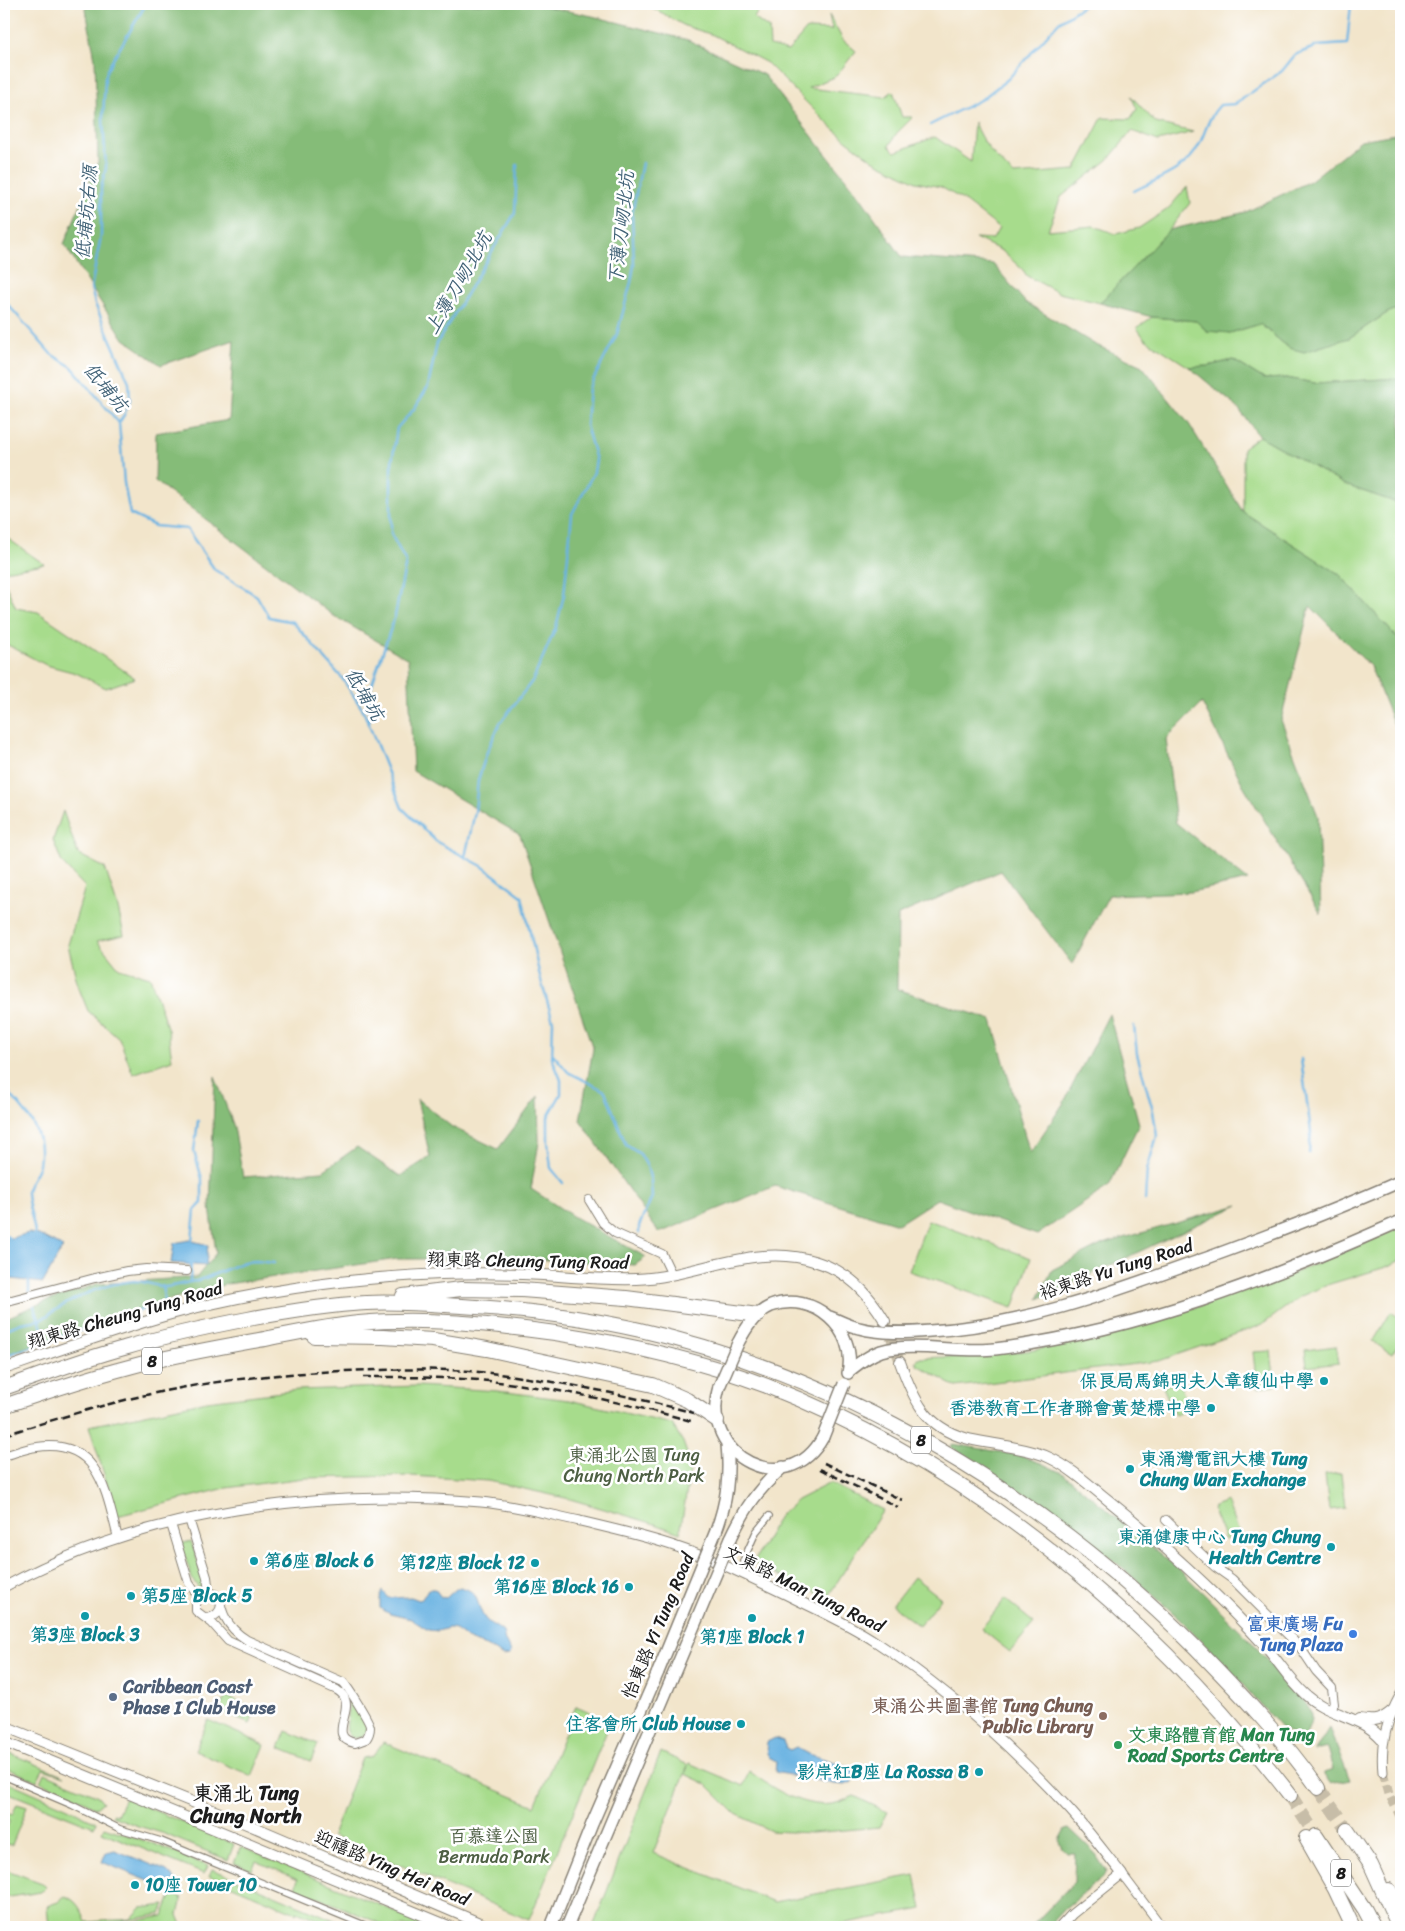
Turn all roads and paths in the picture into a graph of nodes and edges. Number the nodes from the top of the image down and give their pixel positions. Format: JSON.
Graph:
{"nodes":[{"id":1,"x":1401,"y":1181,"type":"edge"},
{"id":2,"x":589,"y":1200,"type":"dead end"},
{"id":3,"x":1401,"y":1221,"type":"edge"},
{"id":4,"x":187,"y":1271,"type":"dead end"},
{"id":5,"x":672,"y":1275,"type":"junction"},
{"id":6,"x":4,"y":1302,"type":"edge"},
{"id":7,"x":364,"y":1303,"type":"junction"},
{"id":8,"x":758,"y":1315,"type":"junction"},
{"id":9,"x":830,"y":1317,"type":"junction"},
{"id":10,"x":885,"y":1321,"type":"tunnel mouth"},
{"id":11,"x":280,"y":1336,"type":"junction"},
{"id":12,"x":900,"y":1362,"type":"tunnel mouth"},
{"id":13,"x":4,"y":1369,"type":"edge"},
{"id":14,"x":849,"y":1371,"type":"junction"},
{"id":15,"x":4,"y":1388,"type":"edge"},
{"id":16,"x":4,"y":1406,"type":"edge"},
{"id":17,"x":717,"y":1420,"type":"junction"},
{"id":18,"x":728,"y":1444,"type":"junction"},
{"id":19,"x":4,"y":1456,"type":"edge"},
{"id":20,"x":783,"y":1467,"type":"junction"},
{"id":21,"x":768,"y":1516,"type":"dead end"},
{"id":22,"x":190,"y":1519,"type":"junction"},
{"id":23,"x":1166,"y":1520,"type":"dead end"},
{"id":24,"x":171,"y":1524,"type":"junction"},
{"id":25,"x":118,"y":1538,"type":"junction"},
{"id":26,"x":743,"y":1561,"type":"dead end"},
{"id":27,"x":4,"y":1587,"type":"edge"},
{"id":28,"x":209,"y":1592,"type":"junction"},
{"id":29,"x":198,"y":1596,"type":"junction"},
{"id":30,"x":221,"y":1604,"type":"junction"},
{"id":31,"x":207,"y":1618,"type":"junction"},
{"id":32,"x":1401,"y":1694,"type":"edge"},
{"id":33,"x":1327,"y":1709,"type":"junction"},
{"id":34,"x":1392,"y":1711,"type":"junction"},
{"id":35,"x":1349,"y":1718,"type":"junction"},
{"id":36,"x":4,"y":1726,"type":"edge"},
{"id":37,"x":1383,"y":1740,"type":"junction"},
{"id":38,"x":4,"y":1742,"type":"edge"},
{"id":39,"x":1383,"y":1772,"type":"tunnel mouth"},
{"id":40,"x":4,"y":1776,"type":"edge"},
{"id":41,"x":1318,"y":1788,"type":"tunnel mouth"},
{"id":42,"x":1286,"y":1795,"type":"tunnel mouth"},
{"id":43,"x":1347,"y":1830,"type":"tunnel mouth"},
{"id":44,"x":1371,"y":1865,"type":"junction"},
{"id":45,"x":1122,"y":1874,"type":"junction"},
{"id":46,"x":1401,"y":1908,"type":"edge"},
{"id":47,"x":369,"y":1927,"type":"edge"},
{"id":48,"x":452,"y":1927,"type":"edge"},
{"id":49,"x":489,"y":1927,"type":"edge"},
{"id":50,"x":551,"y":1927,"type":"edge"},
{"id":51,"x":567,"y":1927,"type":"edge"},
{"id":52,"x":1060,"y":1927,"type":"edge"},
{"id":53,"x":1162,"y":1927,"type":"edge"},
{"id":54,"x":1353,"y":1927,"type":"edge"},
{"id":55,"x":1374,"y":1927,"type":"edge"},
{"id":56,"x":1399,"y":1927,"type":"edge"}],
"edges":[{"from":1,"to":9,"type":"main road","name":"裕東路 Yu Tung Road"},
{"from":2,"to":5,"type":"street"},
{"from":3,"to":14,"type":"main road"},
{"from":4,"to":6,"type":"street"},
{"from":5,"to":10,"type":"main road","name":"翔東路 Cheung Tung Road"},
{"from":5,"to":13,"type":"main road","name":"翔東路 Cheung Tung Road"},
{"from":7,"to":8,"type":"highway"},
{"from":7,"to":15,"type":"highway","number":"8"},
{"from":7,"to":41,"type":"highway","number":"8"},
{"from":8,"to":9,"type":"main road"},
{"from":8,"to":17,"type":"main road","bridge":true},
{"from":9,"to":14,"type":"main road"},
{"from":11,"to":16,"type":"highway","number":"8"},
{"from":11,"to":17,"type":"highway"},
{"from":11,"to":42,"type":"highway","number":"8"},
{"from":12,"to":33,"type":"main road"},
{"from":14,"to":20,"type":"main road","bridge":true},
{"from":17,"to":18,"type":"main road"},
{"from":18,"to":20,"type":"main road"},
{"from":18,"to":50,"type":"main road","name":"怡東路 Yi Tung Road","bridge":true},
{"from":19,"to":25,"type":"street"},
{"from":20,"to":51,"type":"main road","name":"怡東路 Yi Tung Road","bridge":true},
{"from":21,"to":26,"type":"street"},
{"from":22,"to":24,"type":"street","name":"文東路 Man Tung Road"},
{"from":22,"to":28,"type":"street"},
{"from":22,"to":45,"type":"street","name":"文東路 Man Tung Road"},
{"from":23,"to":33,"type":"street"},
{"from":24,"to":25,"type":"street","name":"文東路 Man Tung Road"},
{"from":24,"to":29,"type":"street"},
{"from":25,"to":27,"type":"street","name":"文東路 Man Tung Road"},
{"from":28,"to":29,"type":"street"},
{"from":28,"to":30,"type":"street"},
{"from":29,"to":31,"type":"street"},
{"from":30,"to":31,"type":"street"},
{"from":30,"to":31,"type":"street"},
{"from":32,"to":34,"type":"street"},
{"from":33,"to":35,"type":"main road"},
{"from":34,"to":35,"type":"main road"},
{"from":34,"to":37,"type":"street"},
{"from":35,"to":37,"type":"main road"},
{"from":36,"to":49,"type":"main road","name":"迎禧路 Ying Hei Road"},
{"from":37,"to":39,"type":"street"},
{"from":38,"to":48,"type":"main road","name":"迎禧路 Ying Hei Road"},
{"from":40,"to":47,"type":"street"},
{"from":43,"to":44,"type":"highway","number":"8"},
{"from":44,"to":46,"type":"highway"},
{"from":44,"to":56,"type":"highway","number":"8"},
{"from":45,"to":52,"type":"street"},
{"from":45,"to":53,"type":"street","name":"文東路 Man Tung Road"},
{"from":54,"to":55,"type":"highway","number":"8"}]}
